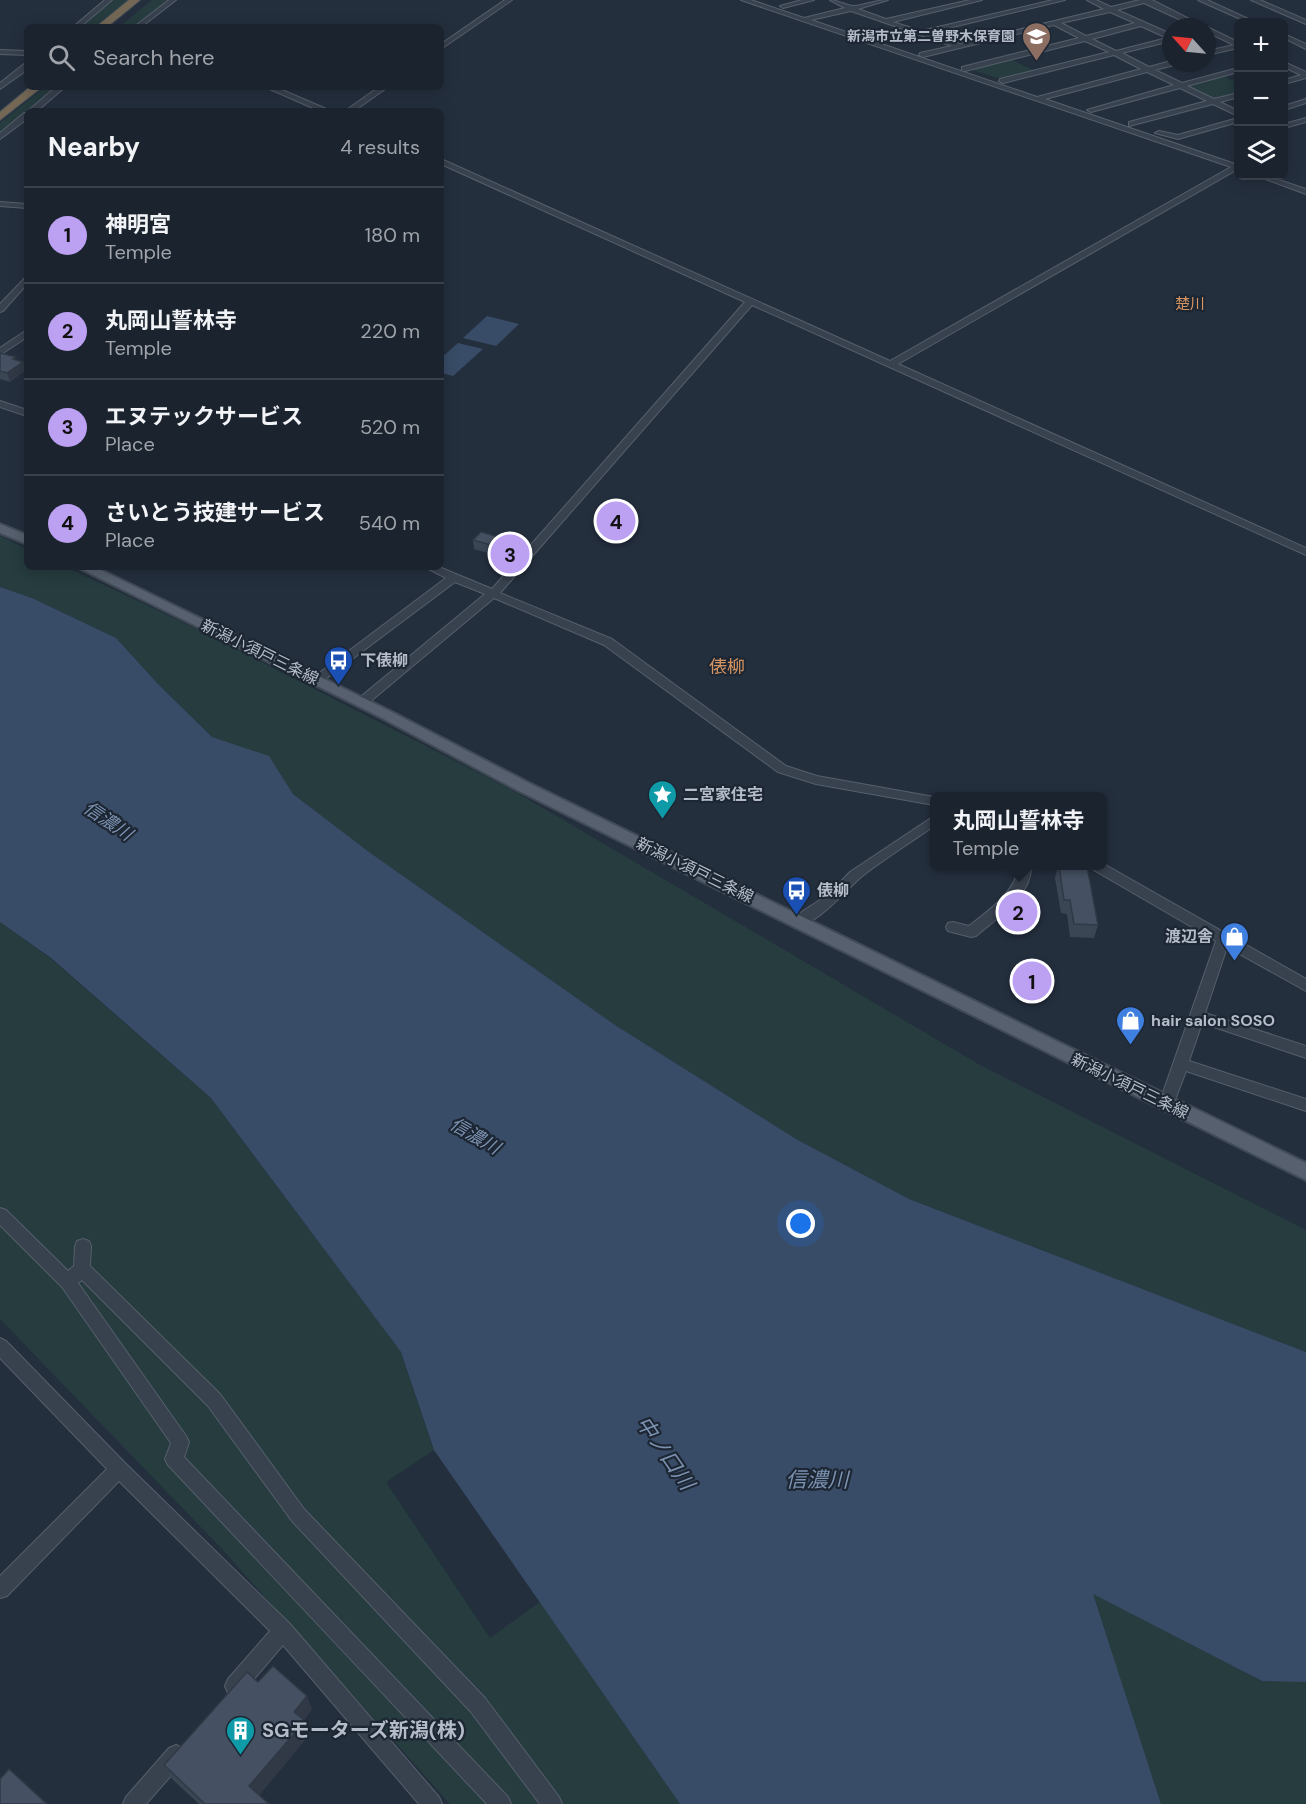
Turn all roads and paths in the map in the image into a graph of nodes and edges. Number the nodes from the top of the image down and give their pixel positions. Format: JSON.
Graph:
{"nodes":[{"id":1,"x":109,"y":0,"type":"edge"},
{"id":2,"x":135,"y":0,"type":"edge"},
{"id":3,"x":146,"y":0,"type":"edge"},
{"id":4,"x":173,"y":0,"type":"edge"},
{"id":5,"x":509,"y":0,"type":"edge"},
{"id":6,"x":744,"y":0,"type":"edge"},
{"id":7,"x":765,"y":0,"type":"edge"},
{"id":8,"x":811,"y":0,"type":"edge"},
{"id":9,"x":833,"y":0,"type":"edge"},
{"id":10,"x":885,"y":0,"type":"edge"},
{"id":11,"x":1062,"y":0,"type":"edge"},
{"id":12,"x":1090,"y":0,"type":"edge"},
{"id":13,"x":1146,"y":0,"type":"edge"},
{"id":14,"x":1201,"y":0,"type":"edge"},
{"id":15,"x":1254,"y":0,"type":"edge"},
{"id":16,"x":976,"y":2,"type":"edge"},
{"id":17,"x":783,"y":6,"type":"junction"},
{"id":18,"x":849,"y":9,"type":"junction"},
{"id":19,"x":1110,"y":9,"type":"junction"},
{"id":20,"x":990,"y":10,"type":"dead end"},
{"id":21,"x":999,"y":15,"type":"junction"},
{"id":22,"x":813,"y":17,"type":"junction"},
{"id":23,"x":1183,"y":18,"type":"edge"},
{"id":24,"x":1243,"y":18,"type":"edge"},
{"id":25,"x":804,"y":20,"type":"junction"},
{"id":26,"x":1009,"y":20,"type":"dead end"},
{"id":27,"x":886,"y":22,"type":"junction"},
{"id":28,"x":1306,"y":22,"type":"edge"},
{"id":29,"x":1055,"y":23,"type":"junction"},
{"id":30,"x":80,"y":24,"type":"edge"},
{"id":31,"x":105,"y":24,"type":"edge"},
{"id":32,"x":116,"y":24,"type":"edge"},
{"id":33,"x":141,"y":24,"type":"edge"},
{"id":34,"x":1019,"y":24,"type":"dead end"},
{"id":35,"x":1141,"y":24,"type":"junction"},
{"id":36,"x":1306,"y":28,"type":"edge"},
{"id":37,"x":1028,"y":29,"type":"junction"},
{"id":38,"x":920,"y":33,"type":"junction"},
{"id":39,"x":1162,"y":34,"type":"edge"},
{"id":40,"x":1216,"y":34,"type":"edge"},
{"id":41,"x":1288,"y":34,"type":"edge"},
{"id":42,"x":1288,"y":37,"type":"edge"},
{"id":43,"x":1086,"y":38,"type":"junction"},
{"id":44,"x":1162,"y":40,"type":"edge"},
{"id":45,"x":1234,"y":42,"type":"edge"},
{"id":46,"x":444,"y":45,"type":"edge"},
{"id":47,"x":960,"y":46,"type":"junction"},
{"id":48,"x":1234,"y":46,"type":"edge"},
{"id":49,"x":1306,"y":46,"type":"edge"},
{"id":50,"x":1216,"y":51,"type":"edge"},
{"id":51,"x":0,"y":52,"type":"edge"},
{"id":52,"x":1115,"y":53,"type":"junction"},
{"id":53,"x":24,"y":54,"type":"edge"},
{"id":54,"x":923,"y":55,"type":"junction"},
{"id":55,"x":1162,"y":66,"type":"edge"},
{"id":56,"x":1288,"y":66,"type":"edge"},
{"id":57,"x":24,"y":68,"type":"edge"},
{"id":58,"x":965,"y":69,"type":"junction"},
{"id":59,"x":1148,"y":70,"type":"junction"},
{"id":60,"x":1234,"y":71,"type":"edge"},
{"id":61,"x":1306,"y":75,"type":"edge"},
{"id":62,"x":1003,"y":81,"type":"junction"},
{"id":63,"x":1288,"y":81,"type":"edge"},
{"id":64,"x":1180,"y":85,"type":"junction"},
{"id":65,"x":0,"y":87,"type":"edge"},
{"id":66,"x":24,"y":88,"type":"edge"},
{"id":67,"x":33,"y":90,"type":"edge"},
{"id":68,"x":57,"y":90,"type":"edge"},
{"id":69,"x":276,"y":90,"type":"edge"},
{"id":70,"x":380,"y":90,"type":"edge"},
{"id":71,"x":1047,"y":96,"type":"junction"},
{"id":72,"x":1234,"y":96,"type":"edge"},
{"id":73,"x":1037,"y":99,"type":"junction"},
{"id":74,"x":1306,"y":101,"type":"edge"},
{"id":75,"x":1213,"y":102,"type":"junction"},
{"id":76,"x":1296,"y":104,"type":"junction"},
{"id":77,"x":0,"y":107,"type":"edge"},
{"id":78,"x":1288,"y":107,"type":"edge"},
{"id":79,"x":36,"y":108,"type":"edge"},
{"id":80,"x":320,"y":108,"type":"edge"},
{"id":81,"x":353,"y":108,"type":"edge"},
{"id":82,"x":1306,"y":109,"type":"edge"},
{"id":83,"x":1091,"y":110,"type":"junction"},
{"id":84,"x":1234,"y":112,"type":"edge"},
{"id":85,"x":0,"y":117,"type":"edge"},
{"id":86,"x":24,"y":117,"type":"edge"},
{"id":87,"x":1306,"y":120,"type":"edge"},
{"id":88,"x":1234,"y":121,"type":"edge"},
{"id":89,"x":1132,"y":124,"type":"junction"},
{"id":90,"x":1288,"y":125,"type":"edge"},
{"id":91,"x":0,"y":137,"type":"edge"},
{"id":92,"x":444,"y":162,"type":"edge"},
{"id":93,"x":1234,"y":166,"type":"edge"},
{"id":94,"x":1234,"y":169,"type":"edge"},
{"id":95,"x":1274,"y":180,"type":"edge"},
{"id":96,"x":1304,"y":189,"type":"edge"},
{"id":97,"x":0,"y":204,"type":"edge"},
{"id":98,"x":24,"y":206,"type":"edge"},
{"id":99,"x":24,"y":282,"type":"edge"},
{"id":100,"x":751,"y":301,"type":"junction"},
{"id":101,"x":0,"y":309,"type":"edge"},
{"id":102,"x":24,"y":335,"type":"edge"},
{"id":103,"x":0,"y":352,"type":"edge"},
{"id":104,"x":891,"y":364,"type":"junction"},
{"id":105,"x":0,"y":404,"type":"edge"},
{"id":106,"x":24,"y":412,"type":"edge"},
{"id":107,"x":0,"y":528,"type":"edge"},
{"id":108,"x":24,"y":539,"type":"edge"},
{"id":109,"x":1306,"y":552,"type":"edge"},
{"id":110,"x":90,"y":570,"type":"edge"},
{"id":111,"x":437,"y":570,"type":"edge"},
{"id":112,"x":454,"y":577,"type":"junction"},
{"id":113,"x":494,"y":593,"type":"junction"},
{"id":114,"x":316,"y":680,"type":"junction"},
{"id":115,"x":362,"y":702,"type":"junction"},
{"id":116,"x":930,"y":800,"type":"edge"},
{"id":117,"x":930,"y":823,"type":"edge"},
{"id":118,"x":1026,"y":870,"type":"edge"},
{"id":119,"x":1104,"y":870,"type":"edge"},
{"id":120,"x":799,"y":921,"type":"junction"},
{"id":121,"x":953,"y":927,"type":"dead end"},
{"id":122,"x":1224,"y":937,"type":"junction"},
{"id":123,"x":1306,"y":986,"type":"edge"},
{"id":124,"x":1198,"y":1016,"type":"junction"},
{"id":125,"x":1306,"y":1052,"type":"edge"},
{"id":126,"x":1181,"y":1064,"type":"junction"},
{"id":127,"x":1167,"y":1104,"type":"junction"},
{"id":128,"x":1306,"y":1105,"type":"edge"},
{"id":129,"x":1306,"y":1172,"type":"edge"},
{"id":130,"x":0,"y":1215,"type":"edge"},
{"id":131,"x":83,"y":1246,"type":"dead end"},
{"id":132,"x":82,"y":1269,"type":"junction"},
{"id":133,"x":68,"y":1282,"type":"junction"},
{"id":134,"x":0,"y":1346,"type":"edge"},
{"id":135,"x":119,"y":1469,"type":"junction"},
{"id":136,"x":0,"y":1589,"type":"edge"},
{"id":137,"x":283,"y":1631,"type":"junction"},
{"id":138,"x":223,"y":1700,"type":"edge"},
{"id":139,"x":185,"y":1743,"type":"edge"},
{"id":140,"x":133,"y":1804,"type":"edge"},
{"id":141,"x":432,"y":1804,"type":"edge"},
{"id":142,"x":501,"y":1804,"type":"edge"},
{"id":143,"x":552,"y":1804,"type":"edge"}],
"edges":[{"from":1,"to":30,"type":"street"},
{"from":2,"to":31,"type":"highway"},
{"from":3,"to":32,"type":"highway"},
{"from":4,"to":33,"type":"street"},
{"from":5,"to":46,"type":"street"},
{"from":6,"to":25,"type":"street"},
{"from":7,"to":17,"type":"street"},
{"from":8,"to":17,"type":"street"},
{"from":9,"to":18,"type":"street"},
{"from":10,"to":18,"type":"street"},
{"from":11,"to":21,"type":"street"},
{"from":12,"to":19,"type":"street"},
{"from":13,"to":19,"type":"street"},
{"from":13,"to":23,"type":"street"},
{"from":14,"to":24,"type":"street"},
{"from":15,"to":28,"type":"street"},
{"from":16,"to":27,"type":"street"},
{"from":17,"to":22,"type":"street"},
{"from":18,"to":22,"type":"street"},
{"from":18,"to":27,"type":"street"},
{"from":19,"to":29,"type":"street"},
{"from":19,"to":35,"type":"street"},
{"from":20,"to":21,"type":"street"},
{"from":21,"to":26,"type":"street"},
{"from":21,"to":38,"type":"street"},
{"from":22,"to":25,"type":"street"},
{"from":22,"to":54,"type":"street"},
{"from":25,"to":73,"type":"street"},
{"from":27,"to":38,"type":"street"},
{"from":29,"to":37,"type":"street"},
{"from":29,"to":43,"type":"street"},
{"from":34,"to":37,"type":"street"},
{"from":35,"to":39,"type":"street"},
{"from":35,"to":43,"type":"street"},
{"from":36,"to":41,"type":"street"},
{"from":37,"to":47,"type":"street"},
{"from":38,"to":47,"type":"street"},
{"from":40,"to":45,"type":"street"},
{"from":42,"to":49,"type":"street"},
{"from":43,"to":52,"type":"street"},
{"from":43,"to":58,"type":"street"},
{"from":44,"to":52,"type":"street"},
{"from":47,"to":54,"type":"street"},
{"from":48,"to":50,"type":"street"},
{"from":51,"to":53,"type":"street"},
{"from":52,"to":59,"type":"street"},
{"from":52,"to":62,"type":"street"},
{"from":54,"to":58,"type":"street"},
{"from":55,"to":59,"type":"street"},
{"from":56,"to":61,"type":"street"},
{"from":57,"to":65,"type":"street"},
{"from":58,"to":62,"type":"street"},
{"from":59,"to":64,"type":"street"},
{"from":59,"to":71,"type":"street"},
{"from":60,"to":64,"type":"street"},
{"from":61,"to":63,"type":"street"},
{"from":62,"to":71,"type":"street"},
{"from":64,"to":75,"type":"street"},
{"from":64,"to":83,"type":"street"},
{"from":66,"to":77,"type":"highway"},
{"from":67,"to":85,"type":"highway"},
{"from":68,"to":79,"type":"street"},
{"from":69,"to":80,"type":"street"},
{"from":70,"to":81,"type":"street"},
{"from":71,"to":73,"type":"street"},
{"from":71,"to":83,"type":"street"},
{"from":72,"to":75,"type":"street"},
{"from":73,"to":93,"type":"street"},
{"from":74,"to":76,"type":"street"},
{"from":75,"to":84,"type":"street"},
{"from":75,"to":89,"type":"street"},
{"from":76,"to":78,"type":"street"},
{"from":76,"to":82,"type":"street"},
{"from":83,"to":89,"type":"street"},
{"from":86,"to":91,"type":"street"},
{"from":87,"to":90,"type":"street"},
{"from":88,"to":89,"type":"street"},
{"from":92,"to":100,"type":"street"},
{"from":94,"to":104,"type":"street"},
{"from":95,"to":96,"type":"street"},
{"from":97,"to":98,"type":"street"},
{"from":99,"to":101,"type":"street"},
{"from":100,"to":104,"type":"street"},
{"from":100,"to":113,"type":"street"},
{"from":102,"to":103,"type":"street"},
{"from":104,"to":109,"type":"street"},
{"from":105,"to":106,"type":"street"},
{"from":107,"to":108,"type":"main road"},
{"from":110,"to":114,"type":"main road","name":"新潟小須戸三条線"},
{"from":111,"to":112,"type":"street"},
{"from":112,"to":113,"type":"street"},
{"from":112,"to":114,"type":"street"},
{"from":113,"to":115,"type":"street"},
{"from":113,"to":116,"type":"street"},
{"from":114,"to":115,"type":"main road","name":"新潟小須戸三条線"},
{"from":115,"to":120,"type":"main road","name":"新潟小須戸三条線"},
{"from":117,"to":120,"type":"street"},
{"from":118,"to":121,"type":"street"},
{"from":119,"to":122,"type":"street"},
{"from":120,"to":127,"type":"main road","name":"新潟小須戸三条線"},
{"from":122,"to":123,"type":"street"},
{"from":122,"to":124,"type":"street"},
{"from":124,"to":125,"type":"street"},
{"from":124,"to":126,"type":"street"},
{"from":126,"to":127,"type":"street"},
{"from":126,"to":128,"type":"street"},
{"from":127,"to":129,"type":"main road","name":"新潟小須戸三条線"},
{"from":130,"to":133,"type":"street"},
{"from":131,"to":132,"type":"street"},
{"from":132,"to":133,"type":"street"},
{"from":132,"to":143,"type":"street"},
{"from":133,"to":142,"type":"street"},
{"from":134,"to":135,"type":"street"},
{"from":135,"to":136,"type":"street"},
{"from":135,"to":137,"type":"street"},
{"from":137,"to":138,"type":"street"},
{"from":137,"to":141,"type":"street"},
{"from":139,"to":140,"type":"street"}]}
